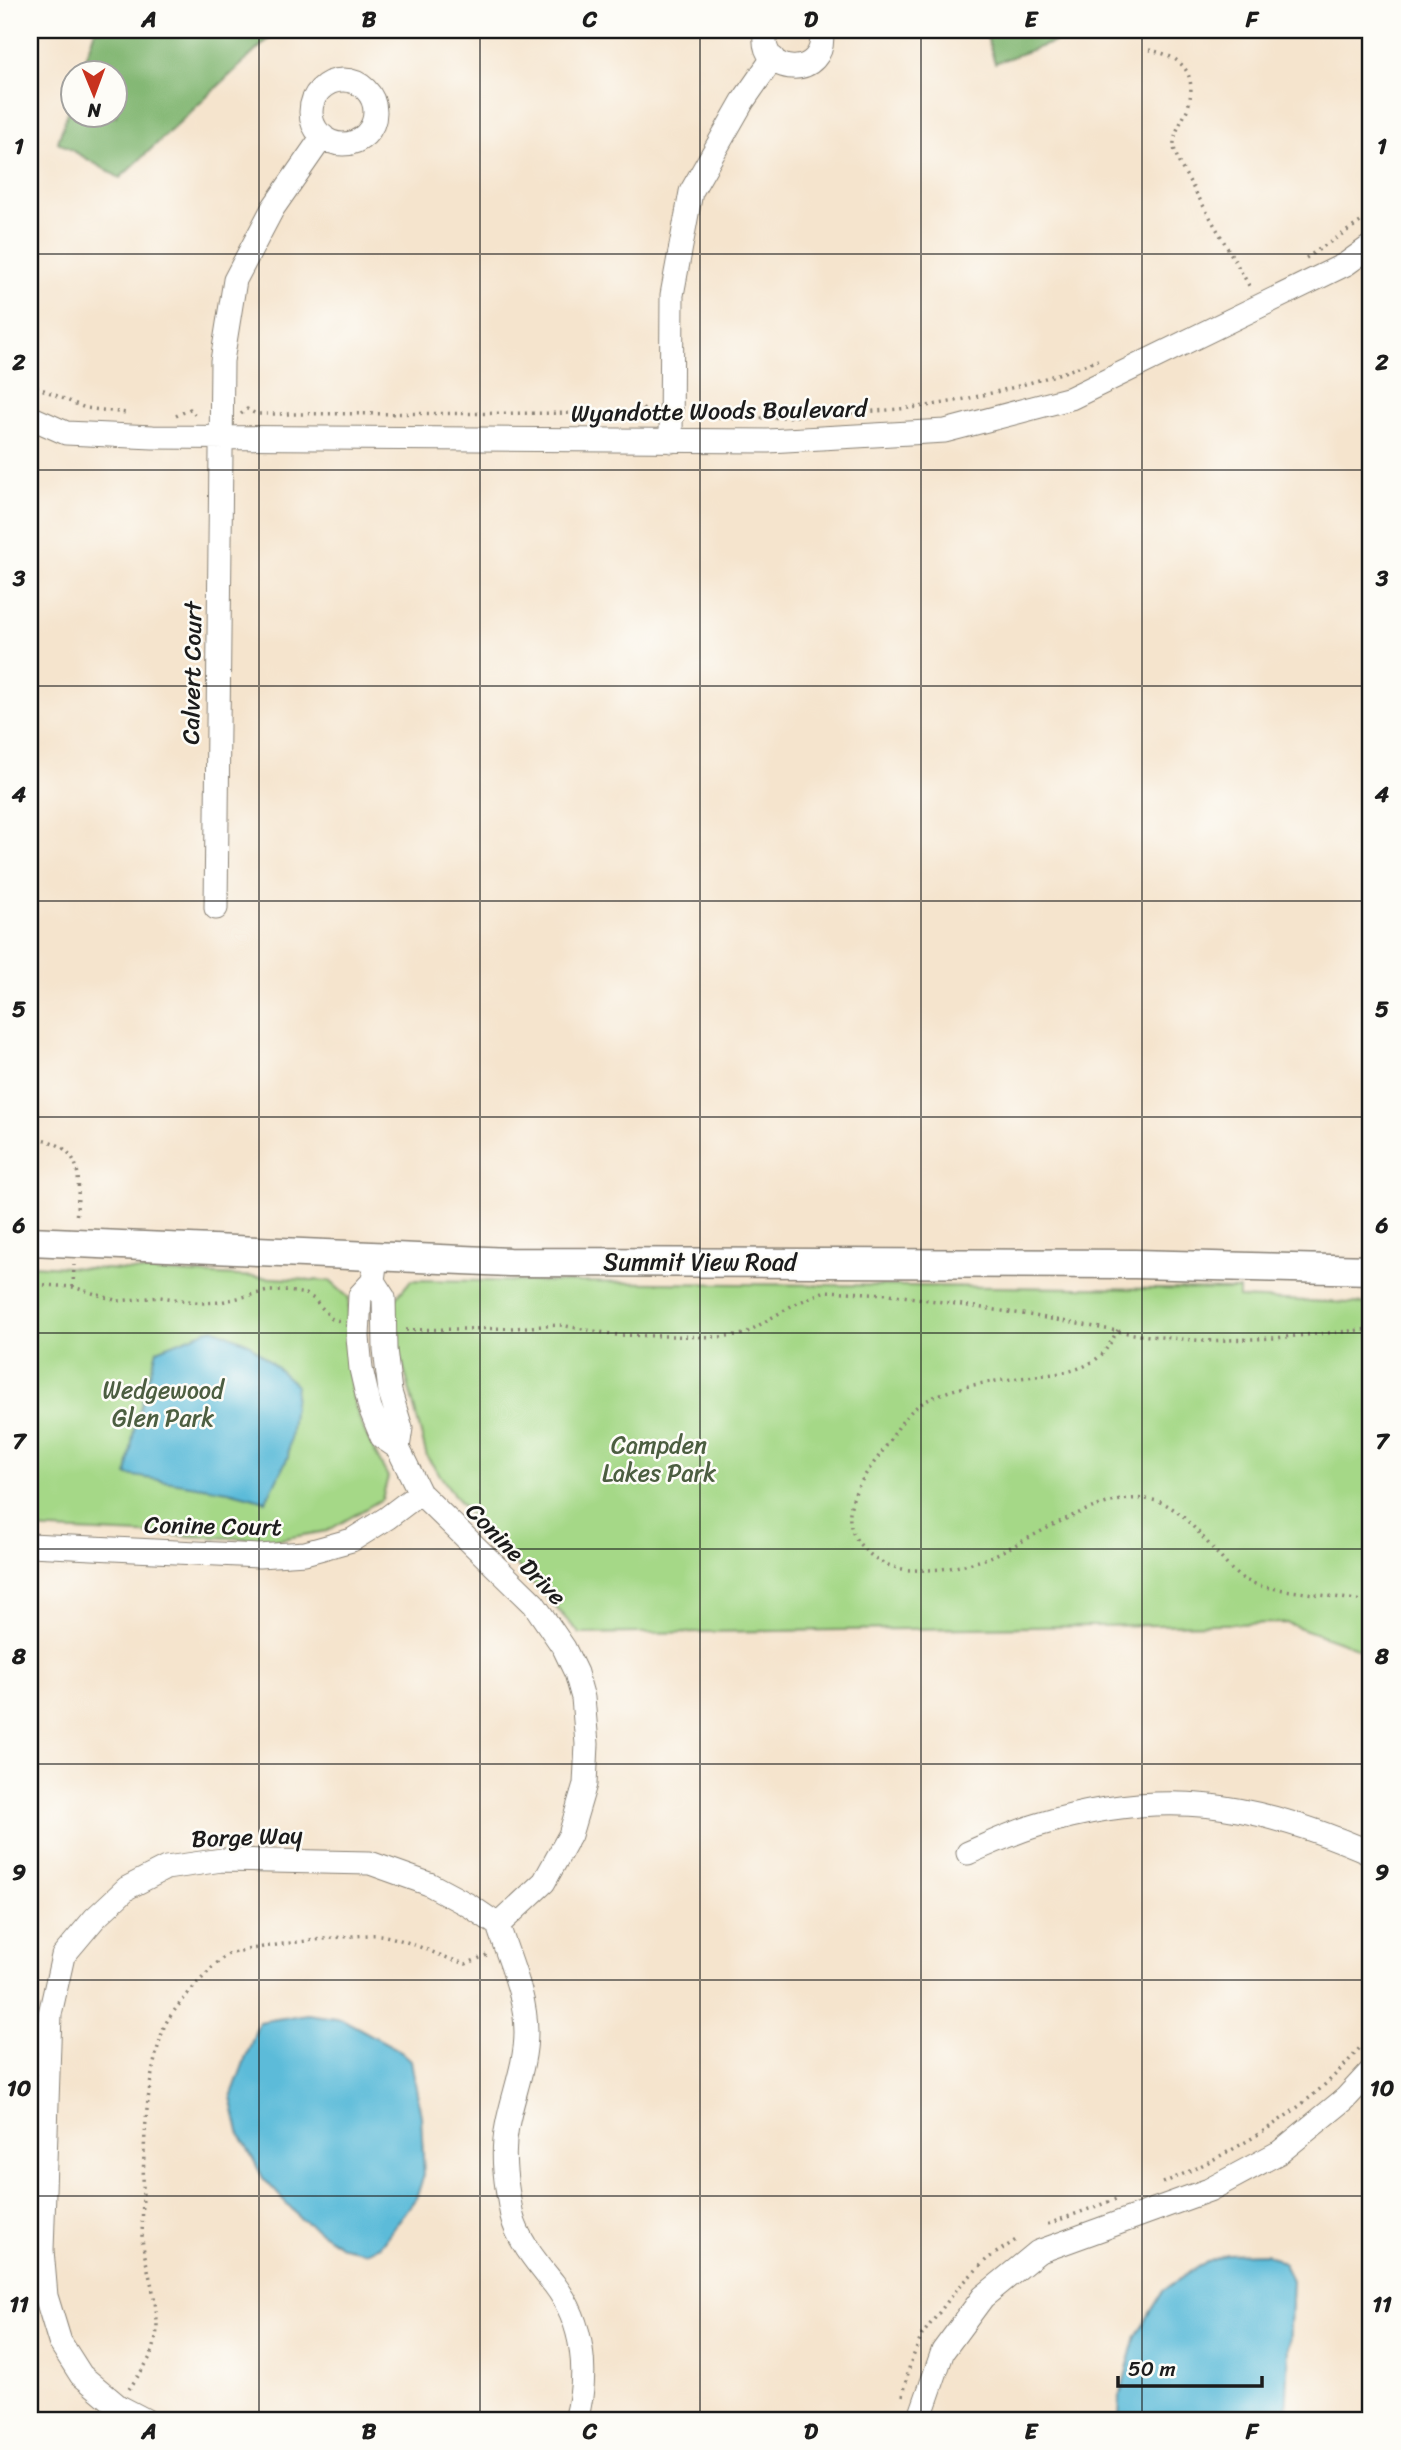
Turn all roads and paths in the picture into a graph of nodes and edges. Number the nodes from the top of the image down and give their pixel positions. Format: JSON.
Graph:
{"nodes":[{"id":1,"x":766,"y":30,"type":"edge"},
{"id":2,"x":821,"y":30,"type":"edge"},
{"id":3,"x":1149,"y":50,"type":"dead end"},
{"id":4,"x":773,"y":58,"type":"junction"},
{"id":5,"x":323,"y":136,"type":"dead end"},
{"id":6,"x":1371,"y":215,"type":"edge"},
{"id":7,"x":1371,"y":246,"type":"edge"},
{"id":8,"x":1303,"y":260,"type":"dead end"},
{"id":9,"x":1261,"y":286,"type":"dead end"},
{"id":10,"x":1252,"y":291,"type":"junction"},
{"id":11,"x":1247,"y":294,"type":"dead end"},
{"id":12,"x":1107,"y":356,"type":"dead end"},
{"id":13,"x":30,"y":384,"type":"edge"},
{"id":14,"x":222,"y":413,"type":"junction"},
{"id":15,"x":131,"y":414,"type":"dead end"},
{"id":16,"x":671,"y":414,"type":"junction"},
{"id":17,"x":165,"y":415,"type":"dead end"},
{"id":18,"x":30,"y":417,"type":"edge"},
{"id":19,"x":222,"y":438,"type":"junction"},
{"id":20,"x":671,"y":441,"type":"junction"},
{"id":21,"x":216,"y":908,"type":"dead end"},
{"id":22,"x":30,"y":1137,"type":"edge"},
{"id":23,"x":75,"y":1226,"type":"dead end"},
{"id":24,"x":30,"y":1241,"type":"edge"},
{"id":25,"x":74,"y":1260,"type":"dead end"},
{"id":26,"x":375,"y":1269,"type":"junction"},
{"id":27,"x":1371,"y":1270,"type":"edge"},
{"id":28,"x":30,"y":1284,"type":"edge"},
{"id":29,"x":73,"y":1287,"type":"junction"},
{"id":30,"x":358,"y":1326,"type":"junction"},
{"id":31,"x":385,"y":1328,"type":"junction"},
{"id":32,"x":1371,"y":1329,"type":"edge"},
{"id":33,"x":1118,"y":1330,"type":"junction"},
{"id":34,"x":398,"y":1448,"type":"junction"},
{"id":35,"x":420,"y":1493,"type":"junction"},
{"id":36,"x":30,"y":1545,"type":"edge"},
{"id":37,"x":1371,"y":1602,"type":"edge"},
{"id":38,"x":968,"y":1853,"type":"dead end"},
{"id":39,"x":1371,"y":1853,"type":"edge"},
{"id":40,"x":498,"y":1924,"type":"junction"},
{"id":41,"x":505,"y":1947,"type":"junction"},
{"id":42,"x":1371,"y":2071,"type":"edge"},
{"id":43,"x":118,"y":2406,"type":"junction"},
{"id":44,"x":145,"y":2420,"type":"edge"},
{"id":45,"x":576,"y":2420,"type":"edge"},
{"id":46,"x":919,"y":2420,"type":"edge"}],
"edges":[{"from":1,"to":4,"type":"street"},
{"from":2,"to":4,"type":"street"},
{"from":3,"to":10,"type":"path"},
{"from":4,"to":16,"type":"street"},
{"from":5,"to":14,"type":"street","name":"Calvert Court"},
{"from":6,"to":8,"type":"path"},
{"from":7,"to":20,"type":"street","name":"Wyandotte Woods Boulevard"},
{"from":9,"to":10,"type":"path"},
{"from":10,"to":11,"type":"path"},
{"from":12,"to":16,"type":"path"},
{"from":13,"to":15,"type":"path"},
{"from":14,"to":16,"type":"path"},
{"from":14,"to":17,"type":"path"},
{"from":14,"to":19,"type":"street","name":"Calvert Court"},
{"from":16,"to":20,"type":"street"},
{"from":18,"to":19,"type":"street","name":"Wyandotte Woods Boulevard"},
{"from":19,"to":20,"type":"street","name":"Wyandotte Woods Boulevard"},
{"from":19,"to":21,"type":"street","name":"Calvert Court"},
{"from":22,"to":23,"type":"path"},
{"from":24,"to":26,"type":"street","name":"Summit View Road"},
{"from":25,"to":29,"type":"path"},
{"from":26,"to":27,"type":"street","name":"Summit View Road"},
{"from":26,"to":30,"type":"street","name":"Conine Drive"},
{"from":26,"to":31,"type":"street","name":"Conine Drive"},
{"from":28,"to":29,"type":"path"},
{"from":29,"to":30,"type":"path"},
{"from":30,"to":34,"type":"street","name":"Conine Drive"},
{"from":31,"to":33,"type":"path"},
{"from":31,"to":34,"type":"street","name":"Conine Drive"},
{"from":32,"to":33,"type":"path"},
{"from":33,"to":37,"type":"path"},
{"from":34,"to":35,"type":"street","name":"Conine Drive"},
{"from":35,"to":36,"type":"street","name":"Conine Court"},
{"from":35,"to":40,"type":"street","name":"Conine Drive"},
{"from":38,"to":39,"type":"street"},
{"from":40,"to":41,"type":"street"},
{"from":40,"to":43,"type":"street","name":"Borge Way"},
{"from":41,"to":43,"type":"path"},
{"from":41,"to":45,"type":"street"},
{"from":42,"to":46,"type":"street"},
{"from":43,"to":44,"type":"street","name":"Borge Way"}]}
